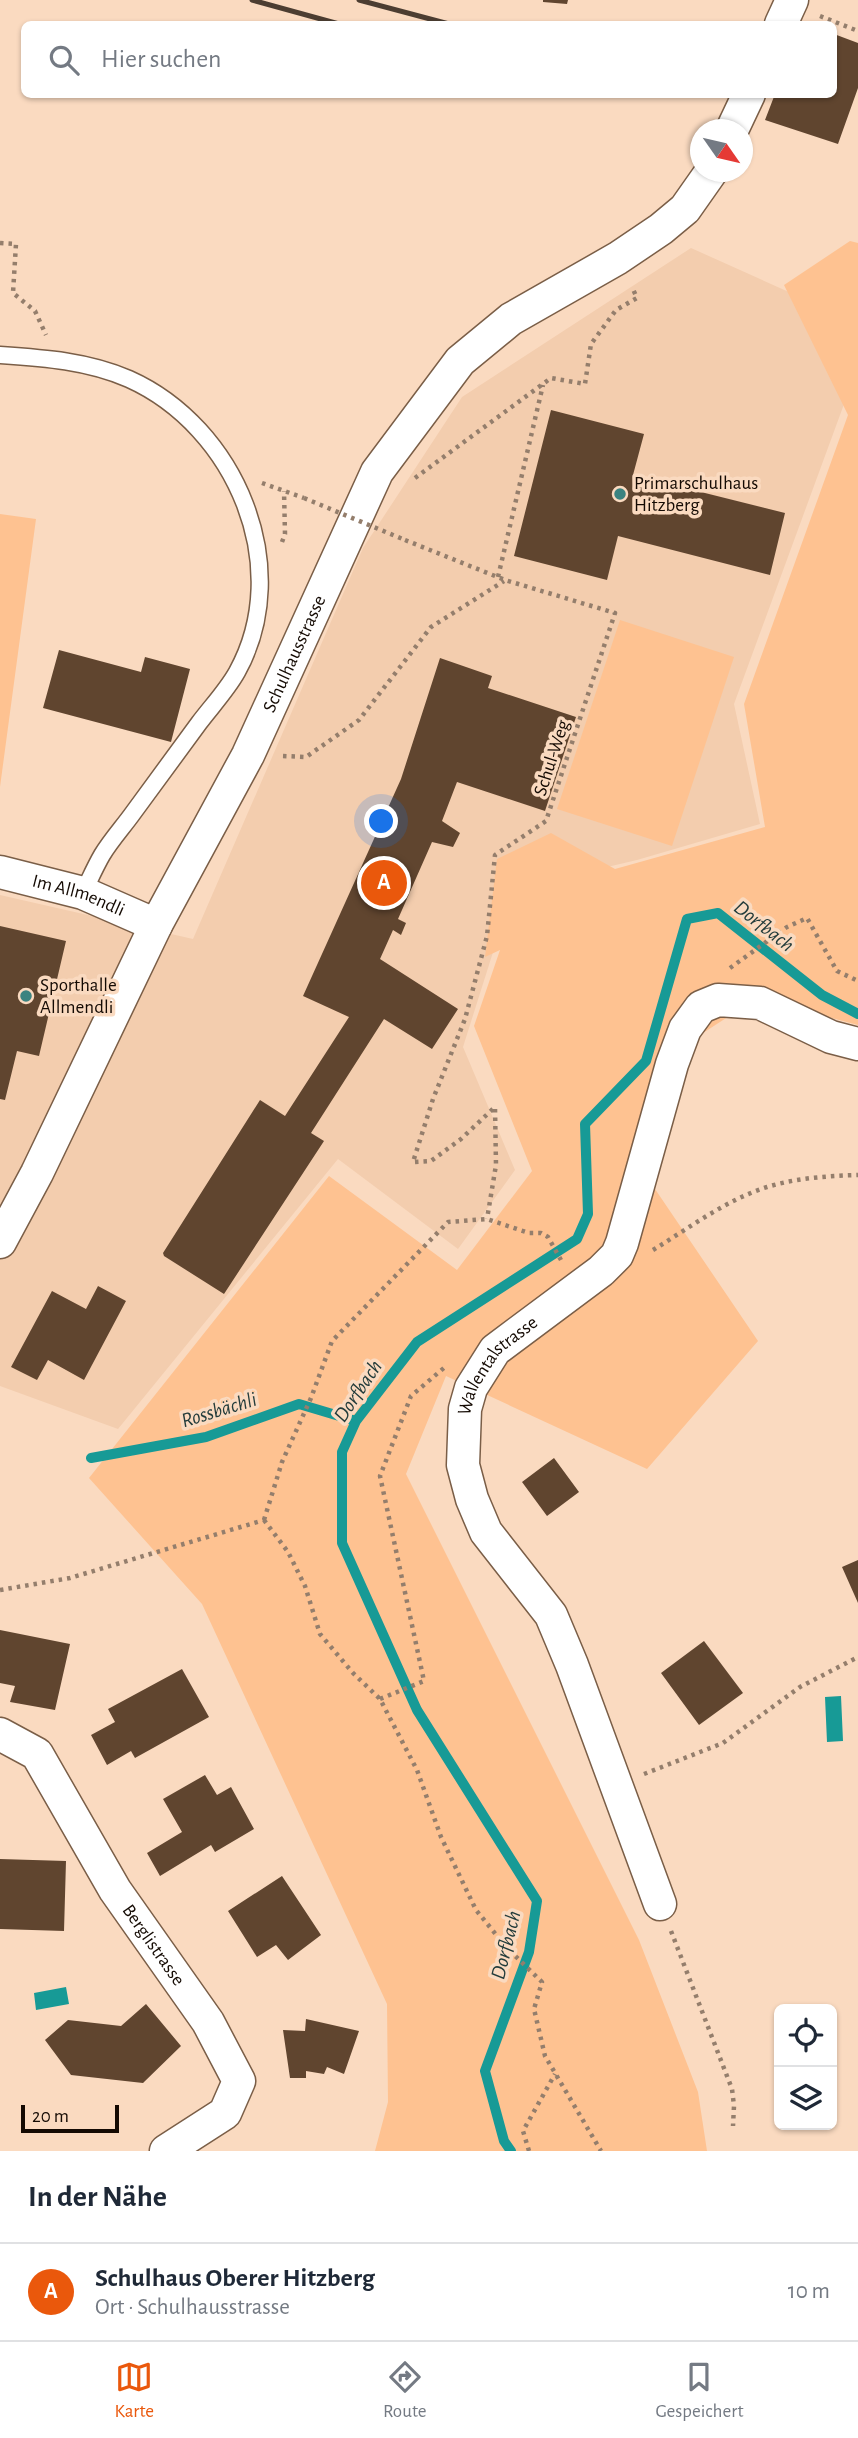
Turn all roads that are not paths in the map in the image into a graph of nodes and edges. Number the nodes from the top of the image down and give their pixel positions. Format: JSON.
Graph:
{"nodes":[{"id":1,"x":747,"y":98,"type":"edge"},
{"id":2,"x":737,"y":119,"type":"edge"},
{"id":3,"x":704,"y":182,"type":"edge"},
{"id":4,"x":0,"y":355,"type":"edge"},
{"id":5,"x":0,"y":872,"type":"edge"},
{"id":6,"x":83,"y":893,"type":"junction"},
{"id":7,"x":156,"y":925,"type":"junction"},
{"id":8,"x":858,"y":1044,"type":"edge"},
{"id":9,"x":0,"y":1242,"type":"edge"},
{"id":10,"x":0,"y":1734,"type":"edge"},
{"id":11,"x":660,"y":1904,"type":"road end"},
{"id":12,"x":166,"y":2151,"type":"edge"}],
"edges":[{"from":1,"to":2,"type":"street"},
{"from":3,"to":7,"type":"street","name":"Schulhausstrasse"},
{"from":4,"to":6,"type":"lane"},
{"from":5,"to":6,"type":"street","name":"Im Allmendli"},
{"from":6,"to":7,"type":"street","name":"Im Allmendli"},
{"from":7,"to":9,"type":"street","name":"Schulhausstrasse"},
{"from":8,"to":11,"type":"street","name":"Wallentalstrasse"},
{"from":10,"to":12,"type":"street","name":"Berglistrasse"}]}
